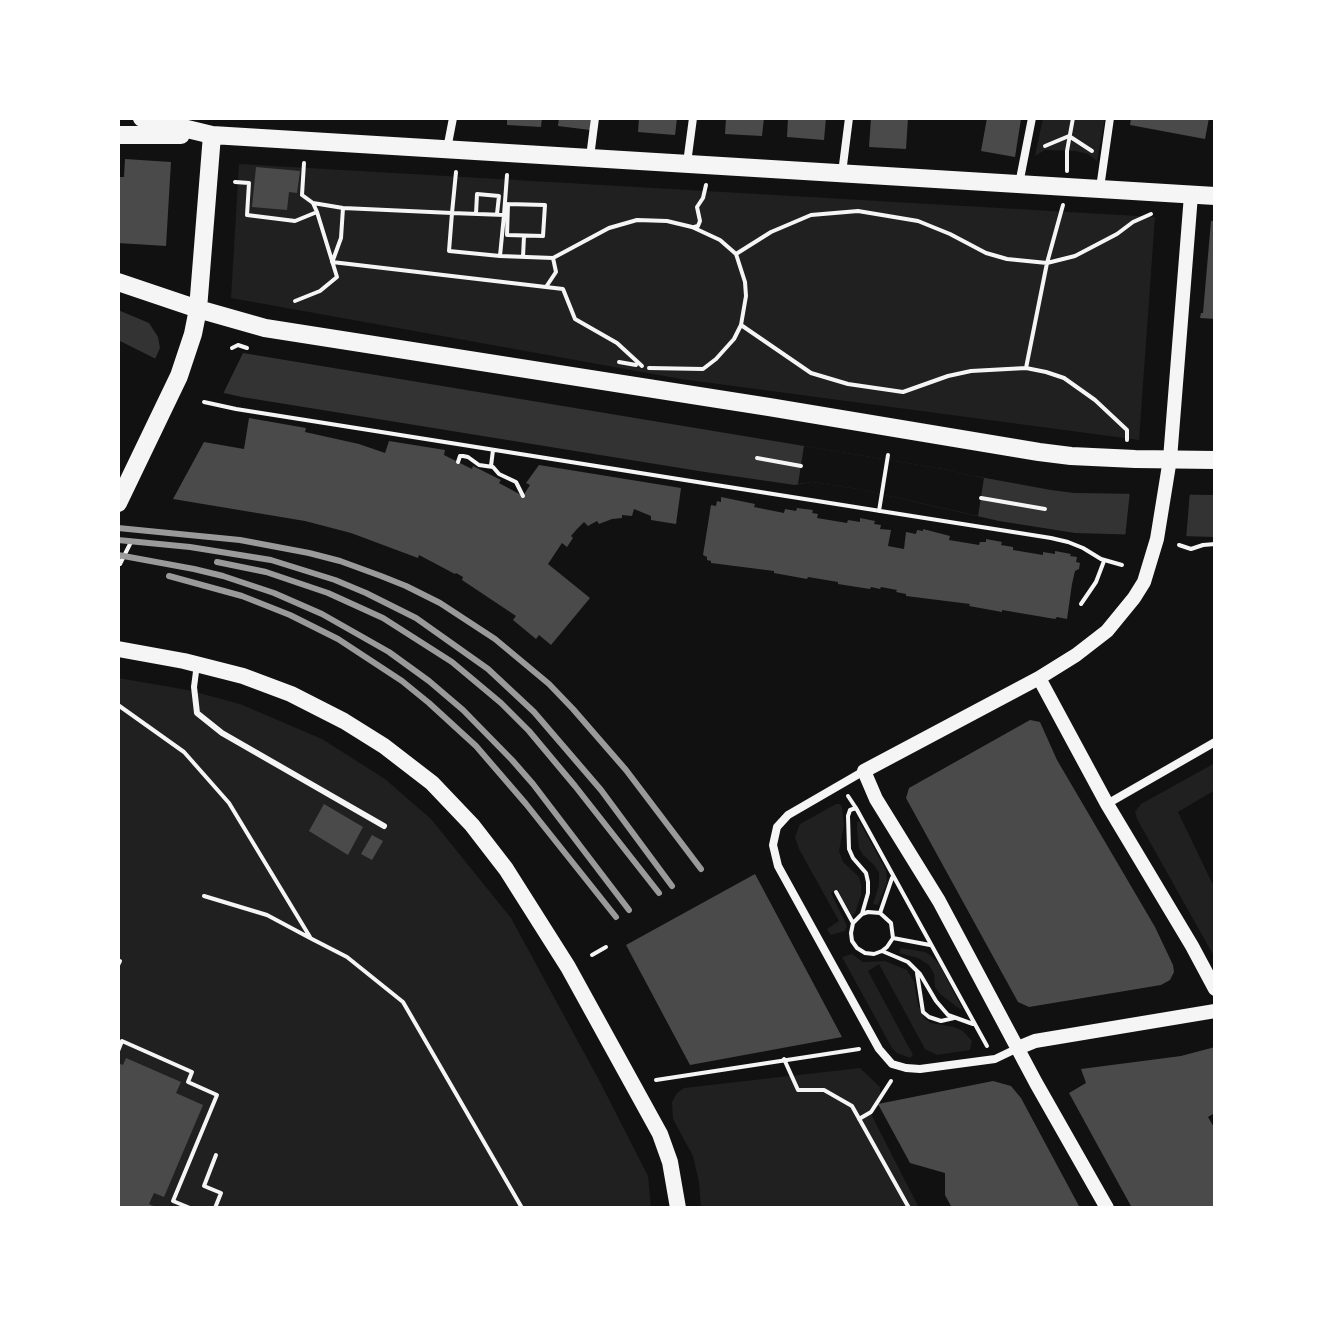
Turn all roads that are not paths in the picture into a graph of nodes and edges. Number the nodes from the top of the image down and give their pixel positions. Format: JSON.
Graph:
{"nodes":[{"id":1,"x":142,"y":118,"type":"edge"},
{"id":2,"x":453,"y":118,"type":"edge"},
{"id":3,"x":595,"y":118,"type":"edge"},
{"id":4,"x":693,"y":118,"type":"edge"},
{"id":5,"x":849,"y":118,"type":"edge"},
{"id":6,"x":1032,"y":118,"type":"edge"},
{"id":7,"x":1110,"y":118,"type":"edge"},
{"id":8,"x":118,"y":135,"type":"edge"},
{"id":9,"x":212,"y":135,"type":"junction"},
{"id":10,"x":447,"y":149,"type":"junction"},
{"id":11,"x":590,"y":158,"type":"junction"},
{"id":12,"x":687,"y":164,"type":"junction"},
{"id":13,"x":842,"y":174,"type":"junction"},
{"id":14,"x":1019,"y":185,"type":"junction"},
{"id":15,"x":1100,"y":190,"type":"junction"},
{"id":16,"x":1191,"y":195,"type":"junction"},
{"id":17,"x":1215,"y":196,"type":"edge"},
{"id":18,"x":118,"y":282,"type":"edge"},
{"id":19,"x":198,"y":309,"type":"junction"},
{"id":20,"x":1170,"y":459,"type":"junction"},
{"id":21,"x":1215,"y":460,"type":"edge"},
{"id":22,"x":118,"y":503,"type":"edge"},
{"id":23,"x":118,"y":649,"type":"edge"},
{"id":24,"x":197,"y":664,"type":"junction"},
{"id":25,"x":1039,"y":678,"type":"junction"},
{"id":26,"x":1215,"y":742,"type":"edge"},
{"id":27,"x":864,"y":771,"type":"junction"},
{"id":28,"x":1107,"y":804,"type":"junction"},
{"id":29,"x":384,"y":826,"type":"dead end"},
{"id":30,"x":1215,"y":989,"type":"edge"},
{"id":31,"x":1215,"y":1011,"type":"edge"},
{"id":32,"x":1018,"y":1048,"type":"junction"},
{"id":33,"x":678,"y":1208,"type":"edge"},
{"id":34,"x":1107,"y":1208,"type":"edge"}],
"edges":[{"from":1,"to":9,"type":"main road"},
{"from":2,"to":10,"type":"street"},
{"from":3,"to":11,"type":"street"},
{"from":4,"to":12,"type":"street"},
{"from":5,"to":13,"type":"street"},
{"from":6,"to":14,"type":"street"},
{"from":7,"to":15,"type":"street"},
{"from":8,"to":9,"type":"main road"},
{"from":9,"to":10,"type":"main road"},
{"from":9,"to":19,"type":"main road"},
{"from":10,"to":11,"type":"main road"},
{"from":11,"to":12,"type":"main road"},
{"from":12,"to":13,"type":"main road"},
{"from":13,"to":14,"type":"main road"},
{"from":14,"to":15,"type":"main road"},
{"from":15,"to":16,"type":"main road"},
{"from":16,"to":17,"type":"main road"},
{"from":16,"to":20,"type":"street"},
{"from":18,"to":19,"type":"main road"},
{"from":19,"to":20,"type":"main road"},
{"from":19,"to":22,"type":"main road"},
{"from":20,"to":21,"type":"main road"},
{"from":20,"to":25,"type":"street"},
{"from":23,"to":24,"type":"main road"},
{"from":24,"to":29,"type":"lane"},
{"from":24,"to":33,"type":"main road"},
{"from":25,"to":27,"type":"street"},
{"from":25,"to":28,"type":"street"},
{"from":26,"to":28,"type":"street"},
{"from":27,"to":32,"type":"street"},
{"from":27,"to":32,"type":"street"},
{"from":28,"to":30,"type":"street"},
{"from":31,"to":32,"type":"street"},
{"from":32,"to":34,"type":"street"}]}
